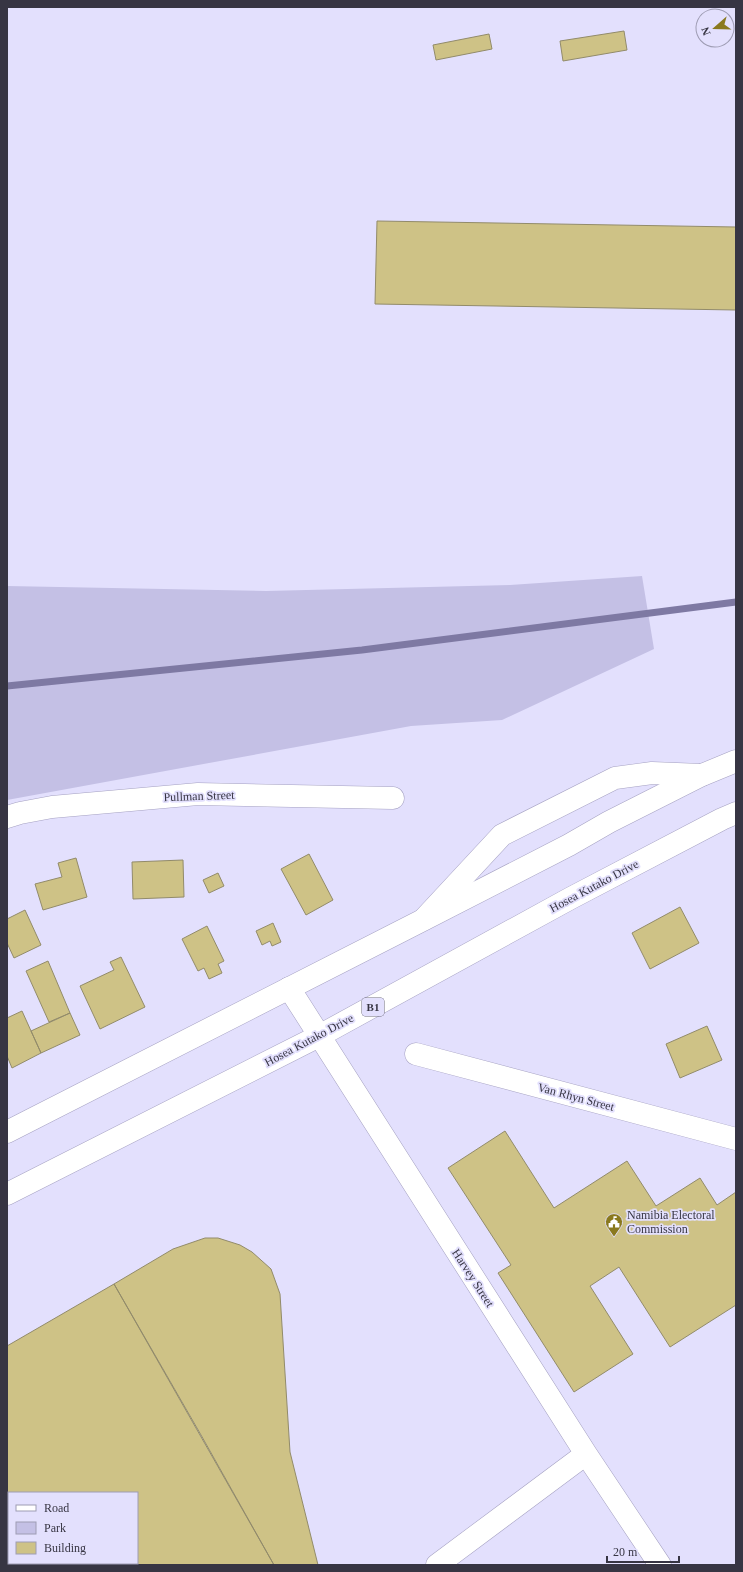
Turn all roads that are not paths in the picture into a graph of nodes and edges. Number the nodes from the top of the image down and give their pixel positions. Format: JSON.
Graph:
{"nodes":[{"id":1,"x":736,"y":761,"type":"edge"},
{"id":2,"x":702,"y":775,"type":"junction"},
{"id":3,"x":393,"y":798,"type":"dead end"},
{"id":4,"x":736,"y":814,"type":"edge"},
{"id":5,"x":7,"y":817,"type":"edge"},
{"id":6,"x":421,"y":921,"type":"junction"},
{"id":7,"x":289,"y":988,"type":"junction"},
{"id":8,"x":319,"y":1036,"type":"junction"},
{"id":9,"x":416,"y":1054,"type":"dead end"},
{"id":10,"x":7,"y":1132,"type":"edge"},
{"id":11,"x":736,"y":1139,"type":"edge"},
{"id":12,"x":7,"y":1194,"type":"edge"},
{"id":13,"x":586,"y":1454,"type":"junction"},
{"id":14,"x":437,"y":1565,"type":"edge"},
{"id":15,"x":660,"y":1565,"type":"edge"}],
"edges":[{"from":1,"to":2,"type":"main road"},
{"from":2,"to":6,"type":"main road"},
{"from":2,"to":6,"type":"main road"},
{"from":3,"to":5,"type":"main road","name":"Pullman Street"},
{"from":4,"to":8,"type":"main road","name":"Hosea Kutako Drive","number":"B1"},
{"from":6,"to":7,"type":"main road"},
{"from":7,"to":8,"type":"main road","name":"Harvey Street"},
{"from":7,"to":10,"type":"main road"},
{"from":8,"to":12,"type":"main road","name":"Hosea Kutako Drive","number":"B1"},
{"from":8,"to":13,"type":"main road","name":"Harvey Street"},
{"from":9,"to":11,"type":"main road","name":"Van Rhyn Street"},
{"from":13,"to":14,"type":"main road"},
{"from":13,"to":15,"type":"main road","name":"Harvey Street"}]}
